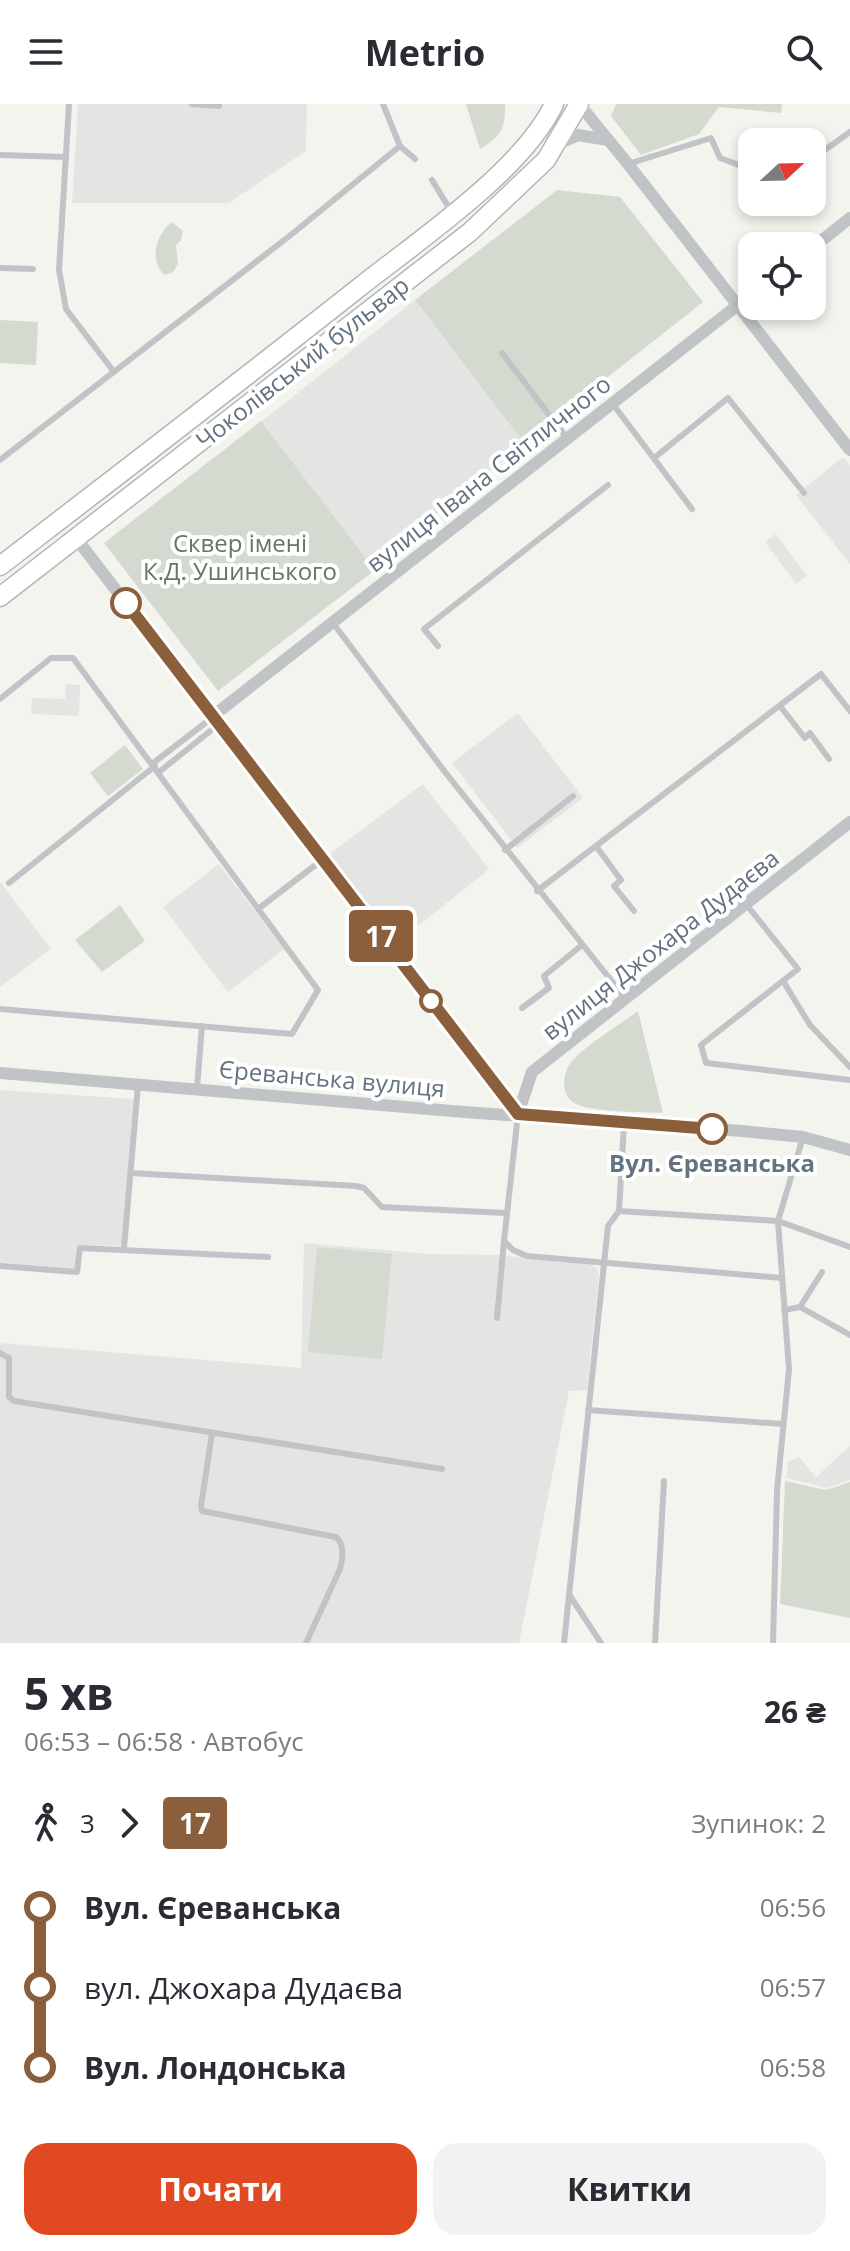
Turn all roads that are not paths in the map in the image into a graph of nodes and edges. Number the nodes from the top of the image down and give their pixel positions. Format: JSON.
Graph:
{"nodes":[{"id":1,"x":69,"y":104,"type":"edge"},
{"id":2,"x":192,"y":104,"type":"edge"},
{"id":3,"x":383,"y":104,"type":"edge"},
{"id":4,"x":554,"y":104,"type":"edge"},
{"id":5,"x":579,"y":104,"type":"edge"},
{"id":6,"x":219,"y":106,"type":"edge"},
{"id":7,"x":850,"y":132,"type":"edge"},
{"id":8,"x":608,"y":140,"type":"junction"},
{"id":9,"x":400,"y":146,"type":"junction"},
{"id":10,"x":555,"y":147,"type":"junction"},
{"id":11,"x":826,"y":149,"type":"edge"},
{"id":12,"x":0,"y":155,"type":"edge"},
{"id":13,"x":66,"y":157,"type":"junction"},
{"id":14,"x":415,"y":159,"type":"dead end"},
{"id":15,"x":628,"y":164,"type":"junction"},
{"id":16,"x":738,"y":165,"type":"edge"},
{"id":17,"x":432,"y":180,"type":"dead end"},
{"id":18,"x":453,"y":214,"type":"junction"},
{"id":19,"x":850,"y":218,"type":"edge"},
{"id":20,"x":826,"y":237,"type":"edge"},
{"id":21,"x":0,"y":268,"type":"edge"},
{"id":22,"x":33,"y":269,"type":"dead end"},
{"id":23,"x":738,"y":305,"type":"joint"},
{"id":24,"x":750,"y":320,"type":"edge"},
{"id":25,"x":502,"y":353,"type":"dead end"},
{"id":26,"x":114,"y":372,"type":"junction"},
{"id":27,"x":612,"y":402,"type":"junction"},
{"id":28,"x":567,"y":438,"type":"junction"},
{"id":29,"x":850,"y":450,"type":"edge"},
{"id":30,"x":654,"y":458,"type":"junction"},
{"id":31,"x":0,"y":460,"type":"edge"},
{"id":32,"x":608,"y":485,"type":"dead end"},
{"id":33,"x":804,"y":493,"type":"dead end"},
{"id":34,"x":692,"y":509,"type":"dead end"},
{"id":35,"x":76,"y":538,"type":"junction"},
{"id":36,"x":0,"y":566,"type":"edge"},
{"id":37,"x":0,"y":597,"type":"edge"},
{"id":38,"x":333,"y":623,"type":"junction"},
{"id":39,"x":438,"y":646,"type":"dead end"},
{"id":40,"x":0,"y":699,"type":"edge"},
{"id":41,"x":780,"y":706,"type":"junction"},
{"id":42,"x":850,"y":711,"type":"edge"},
{"id":43,"x":216,"y":720,"type":"junction"},
{"id":44,"x":829,"y":759,"type":"dead end"},
{"id":45,"x":155,"y":767,"type":"junction"},
{"id":46,"x":573,"y":796,"type":"dead end"},
{"id":47,"x":850,"y":822,"type":"edge"},
{"id":48,"x":596,"y":846,"type":"junction"},
{"id":49,"x":505,"y":850,"type":"junction"},
{"id":50,"x":322,"y":860,"type":"junction"},
{"id":51,"x":9,"y":883,"type":"dead end"},
{"id":52,"x":537,"y":891,"type":"junction"},
{"id":53,"x":746,"y":904,"type":"junction"},
{"id":54,"x":258,"y":909,"type":"junction"},
{"id":55,"x":634,"y":911,"type":"dead end"},
{"id":56,"x":582,"y":945,"type":"junction"},
{"id":57,"x":783,"y":981,"type":"junction"},
{"id":58,"x":626,"y":999,"type":"junction"},
{"id":59,"x":522,"y":1008,"type":"dead end"},
{"id":60,"x":0,"y":1009,"type":"edge"},
{"id":61,"x":202,"y":1026,"type":"junction"},
{"id":62,"x":850,"y":1067,"type":"edge"},
{"id":63,"x":0,"y":1073,"type":"edge"},
{"id":64,"x":850,"y":1080,"type":"edge"},
{"id":65,"x":138,"y":1083,"type":"junction"},
{"id":66,"x":197,"y":1088,"type":"junction"},
{"id":67,"x":518,"y":1114,"type":"junction"},
{"id":68,"x":624,"y":1124,"type":"junction"},
{"id":69,"x":803,"y":1137,"type":"junction"},
{"id":70,"x":849,"y":1147,"type":"edge"},
{"id":71,"x":131,"y":1173,"type":"junction"},
{"id":72,"x":619,"y":1211,"type":"junction"},
{"id":73,"x":506,"y":1213,"type":"junction"},
{"id":74,"x":778,"y":1221,"type":"junction"},
{"id":75,"x":504,"y":1241,"type":"junction"},
{"id":76,"x":850,"y":1247,"type":"edge"},
{"id":77,"x":124,"y":1248,"type":"junction"},
{"id":78,"x":268,"y":1257,"type":"dead end"},
{"id":79,"x":604,"y":1262,"type":"junction"},
{"id":80,"x":0,"y":1266,"type":"edge"},
{"id":81,"x":822,"y":1272,"type":"dead end"},
{"id":82,"x":782,"y":1278,"type":"junction"},
{"id":83,"x":800,"y":1307,"type":"junction"},
{"id":84,"x":784,"y":1310,"type":"junction"},
{"id":85,"x":497,"y":1318,"type":"dead end"},
{"id":86,"x":850,"y":1335,"type":"edge"},
{"id":87,"x":0,"y":1353,"type":"edge"},
{"id":88,"x":588,"y":1410,"type":"junction"},
{"id":89,"x":783,"y":1424,"type":"junction"},
{"id":90,"x":212,"y":1433,"type":"junction"},
{"id":91,"x":442,"y":1469,"type":"dead end"},
{"id":92,"x":664,"y":1481,"type":"dead end"},
{"id":93,"x":569,"y":1595,"type":"junction"},
{"id":94,"x":306,"y":1643,"type":"edge"},
{"id":95,"x":564,"y":1643,"type":"edge"},
{"id":96,"x":601,"y":1643,"type":"edge"},
{"id":97,"x":655,"y":1643,"type":"edge"},
{"id":98,"x":773,"y":1643,"type":"edge"}],
"edges":[{"from":1,"to":13,"type":"lane"},
{"from":2,"to":6,"type":"lane"},
{"from":3,"to":9,"type":"lane"},
{"from":4,"to":18,"type":"main road","name":"Чоколівський бульвар"},
{"from":5,"to":8,"type":"street"},
{"from":5,"to":10,"type":"main road","name":"Чоколівський бульвар"},
{"from":7,"to":11,"type":"lane"},
{"from":8,"to":10,"type":"street"},
{"from":8,"to":15,"type":"street"},
{"from":9,"to":14,"type":"lane"},
{"from":9,"to":26,"type":"lane"},
{"from":10,"to":35,"type":"main road","name":"Чоколівський бульвар"},
{"from":12,"to":13,"type":"lane"},
{"from":13,"to":26,"type":"lane"},
{"from":15,"to":16,"type":"lane"},
{"from":15,"to":23,"type":"street"},
{"from":17,"to":18,"type":"lane"},
{"from":18,"to":36,"type":"main road","name":"Чоколівський бульвар"},
{"from":19,"to":20,"type":"street"},
{"from":21,"to":22,"type":"lane"},
{"from":23,"to":27,"type":"street","name":"вулиця Івана Світличного"},
{"from":24,"to":29,"type":"street"},
{"from":25,"to":28,"type":"lane"},
{"from":26,"to":31,"type":"lane"},
{"from":27,"to":28,"type":"street","name":"вулиця Івана Світличного"},
{"from":27,"to":30,"type":"lane"},
{"from":28,"to":38,"type":"street","name":"вулиця Івана Світличного"},
{"from":30,"to":33,"type":"lane"},
{"from":30,"to":34,"type":"lane"},
{"from":32,"to":39,"type":"lane"},
{"from":35,"to":37,"type":"main road","name":"Чоколівський бульвар"},
{"from":35,"to":43,"type":"street"},
{"from":38,"to":43,"type":"street","name":"вулиця Івана Світличного"},
{"from":38,"to":49,"type":"lane"},
{"from":40,"to":45,"type":"lane"},
{"from":41,"to":42,"type":"lane"},
{"from":41,"to":44,"type":"lane"},
{"from":41,"to":48,"type":"lane"},
{"from":43,"to":45,"type":"lane"},
{"from":43,"to":50,"type":"street"},
{"from":45,"to":51,"type":"lane"},
{"from":45,"to":54,"type":"lane"},
{"from":46,"to":49,"type":"lane"},
{"from":47,"to":53,"type":"street","name":"вулиця Джохара Дудаєва"},
{"from":48,"to":52,"type":"lane"},
{"from":48,"to":55,"type":"lane"},
{"from":49,"to":52,"type":"lane"},
{"from":50,"to":54,"type":"lane"},
{"from":50,"to":67,"type":"street"},
{"from":52,"to":56,"type":"lane"},
{"from":53,"to":57,"type":"lane"},
{"from":53,"to":58,"type":"street","name":"вулиця Джохара Дудаєва"},
{"from":54,"to":61,"type":"lane"},
{"from":56,"to":58,"type":"lane"},
{"from":56,"to":59,"type":"lane"},
{"from":57,"to":62,"type":"lane"},
{"from":57,"to":64,"type":"lane"},
{"from":58,"to":67,"type":"street","name":"вулиця Джохара Дудаєва"},
{"from":60,"to":61,"type":"lane"},
{"from":61,"to":66,"type":"lane"},
{"from":63,"to":65,"type":"street","name":"Єреванська вулиця"},
{"from":65,"to":66,"type":"street","name":"Єреванська вулиця"},
{"from":65,"to":71,"type":"lane"},
{"from":66,"to":67,"type":"street","name":"Єреванська вулиця"},
{"from":67,"to":68,"type":"street","name":"Єреванська вулиця"},
{"from":67,"to":73,"type":"lane"},
{"from":68,"to":69,"type":"street","name":"Єреванська вулиця"},
{"from":68,"to":72,"type":"lane"},
{"from":69,"to":70,"type":"street","name":"Єреванська вулиця"},
{"from":69,"to":74,"type":"lane"},
{"from":71,"to":73,"type":"lane"},
{"from":71,"to":77,"type":"lane"},
{"from":72,"to":74,"type":"lane"},
{"from":72,"to":79,"type":"lane"},
{"from":73,"to":75,"type":"lane"},
{"from":74,"to":76,"type":"lane"},
{"from":74,"to":82,"type":"lane"},
{"from":75,"to":79,"type":"lane"},
{"from":75,"to":85,"type":"lane"},
{"from":77,"to":78,"type":"lane"},
{"from":77,"to":80,"type":"lane"},
{"from":79,"to":82,"type":"lane"},
{"from":79,"to":88,"type":"lane"},
{"from":81,"to":83,"type":"lane"},
{"from":82,"to":84,"type":"lane"},
{"from":83,"to":84,"type":"lane"},
{"from":83,"to":86,"type":"lane"},
{"from":84,"to":89,"type":"lane"},
{"from":87,"to":90,"type":"lane"},
{"from":88,"to":89,"type":"lane"},
{"from":88,"to":93,"type":"lane"},
{"from":89,"to":98,"type":"lane"},
{"from":90,"to":91,"type":"lane"},
{"from":90,"to":94,"type":"lane"},
{"from":92,"to":97,"type":"lane"},
{"from":93,"to":95,"type":"lane"},
{"from":93,"to":96,"type":"lane"}]}
